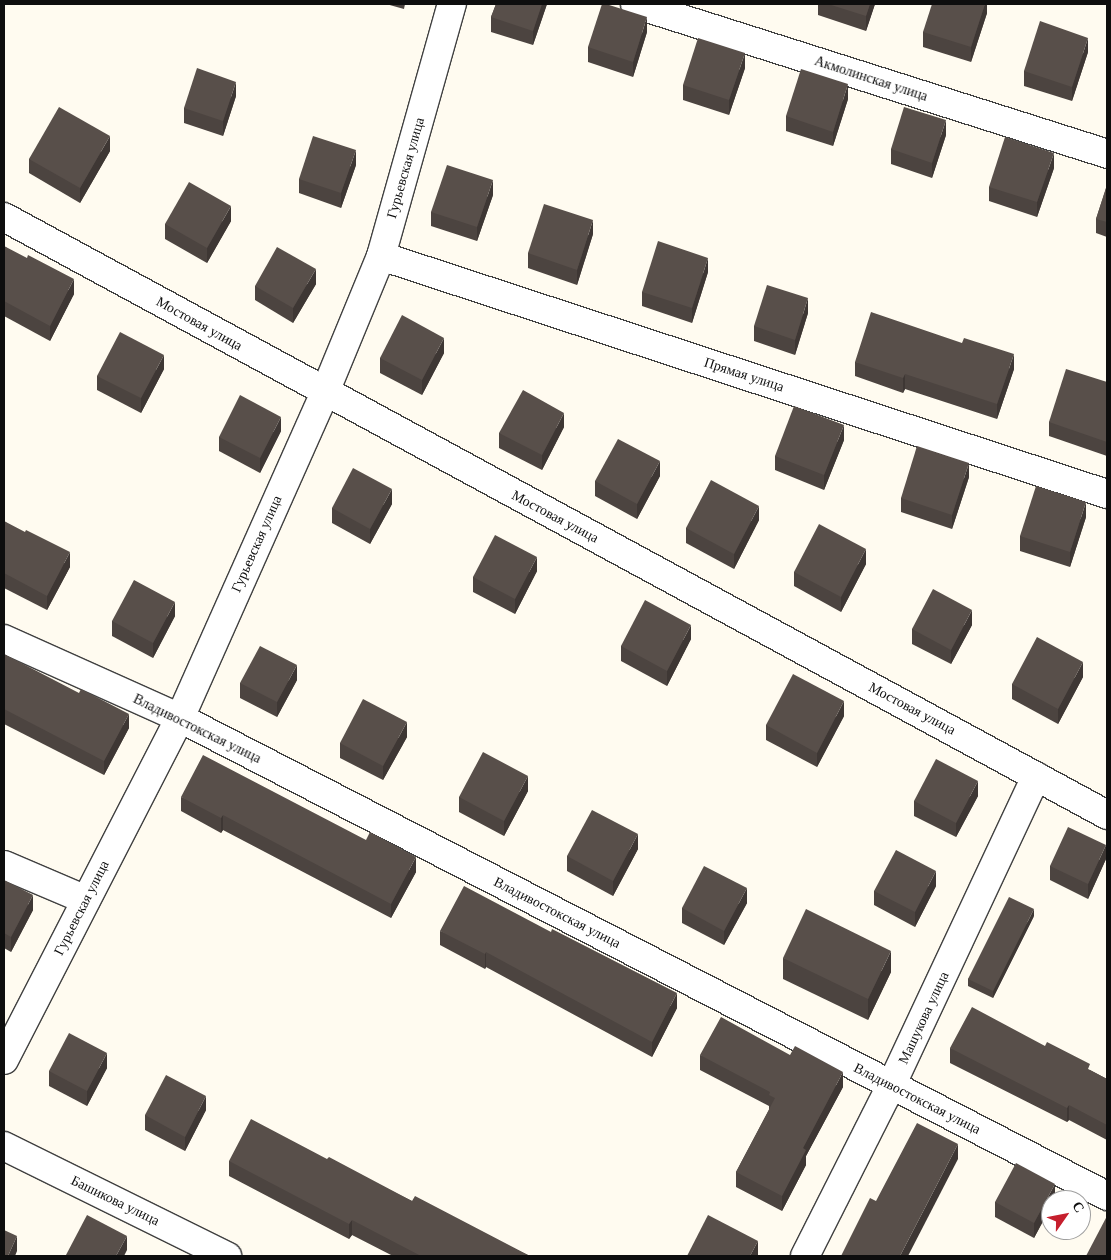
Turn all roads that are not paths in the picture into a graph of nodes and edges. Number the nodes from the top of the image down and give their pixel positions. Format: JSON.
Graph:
{"nodes":[{"id":1,"x":452,"y":4,"type":"edge"},
{"id":2,"x":635,"y":4,"type":"edge"},
{"id":3,"x":1107,"y":154,"type":"edge"},
{"id":4,"x":4,"y":217,"type":"edge"},
{"id":5,"x":381,"y":256,"type":"junction"},
{"id":6,"x":325,"y":392,"type":"junction"},
{"id":7,"x":1107,"y":494,"type":"edge"},
{"id":8,"x":4,"y":639,"type":"edge"},
{"id":9,"x":180,"y":718,"type":"junction"},
{"id":10,"x":1036,"y":776,"type":"junction"},
{"id":11,"x":1107,"y":815,"type":"edge"},
{"id":12,"x":4,"y":865,"type":"edge"},
{"id":13,"x":86,"y":900,"type":"junction"},
{"id":14,"x":4,"y":1060,"type":"edge"},
{"id":15,"x":892,"y":1086,"type":"junction"},
{"id":16,"x":4,"y":1146,"type":"edge"},
{"id":17,"x":1107,"y":1196,"type":"edge"},
{"id":18,"x":227,"y":1256,"type":"edge"},
{"id":19,"x":806,"y":1256,"type":"edge"}],
"edges":[{"from":1,"to":5,"type":"street","name":"Гурьевская улица"},
{"from":2,"to":3,"type":"street","name":"Акмолинская улица"},
{"from":4,"to":6,"type":"street","name":"Мостовая улица"},
{"from":5,"to":6,"type":"street","name":"Гурьевская улица"},
{"from":5,"to":7,"type":"street","name":"Прямая улица"},
{"from":6,"to":9,"type":"street","name":"Гурьевская улица"},
{"from":6,"to":10,"type":"street","name":"Мостовая улица"},
{"from":8,"to":9,"type":"street","name":"Владивостокская улица"},
{"from":9,"to":13,"type":"street","name":"Гурьевская улица"},
{"from":9,"to":15,"type":"street","name":"Владивостокская улица"},
{"from":10,"to":11,"type":"street","name":"Мостовая улица"},
{"from":10,"to":15,"type":"street","name":"Машукова улица"},
{"from":12,"to":13,"type":"street"},
{"from":13,"to":14,"type":"street","name":"Гурьевская улица"},
{"from":15,"to":17,"type":"street","name":"Владивостокская улица"},
{"from":15,"to":19,"type":"street","name":"Машукова улица"},
{"from":16,"to":18,"type":"street","name":"Башикова улица"}]}
